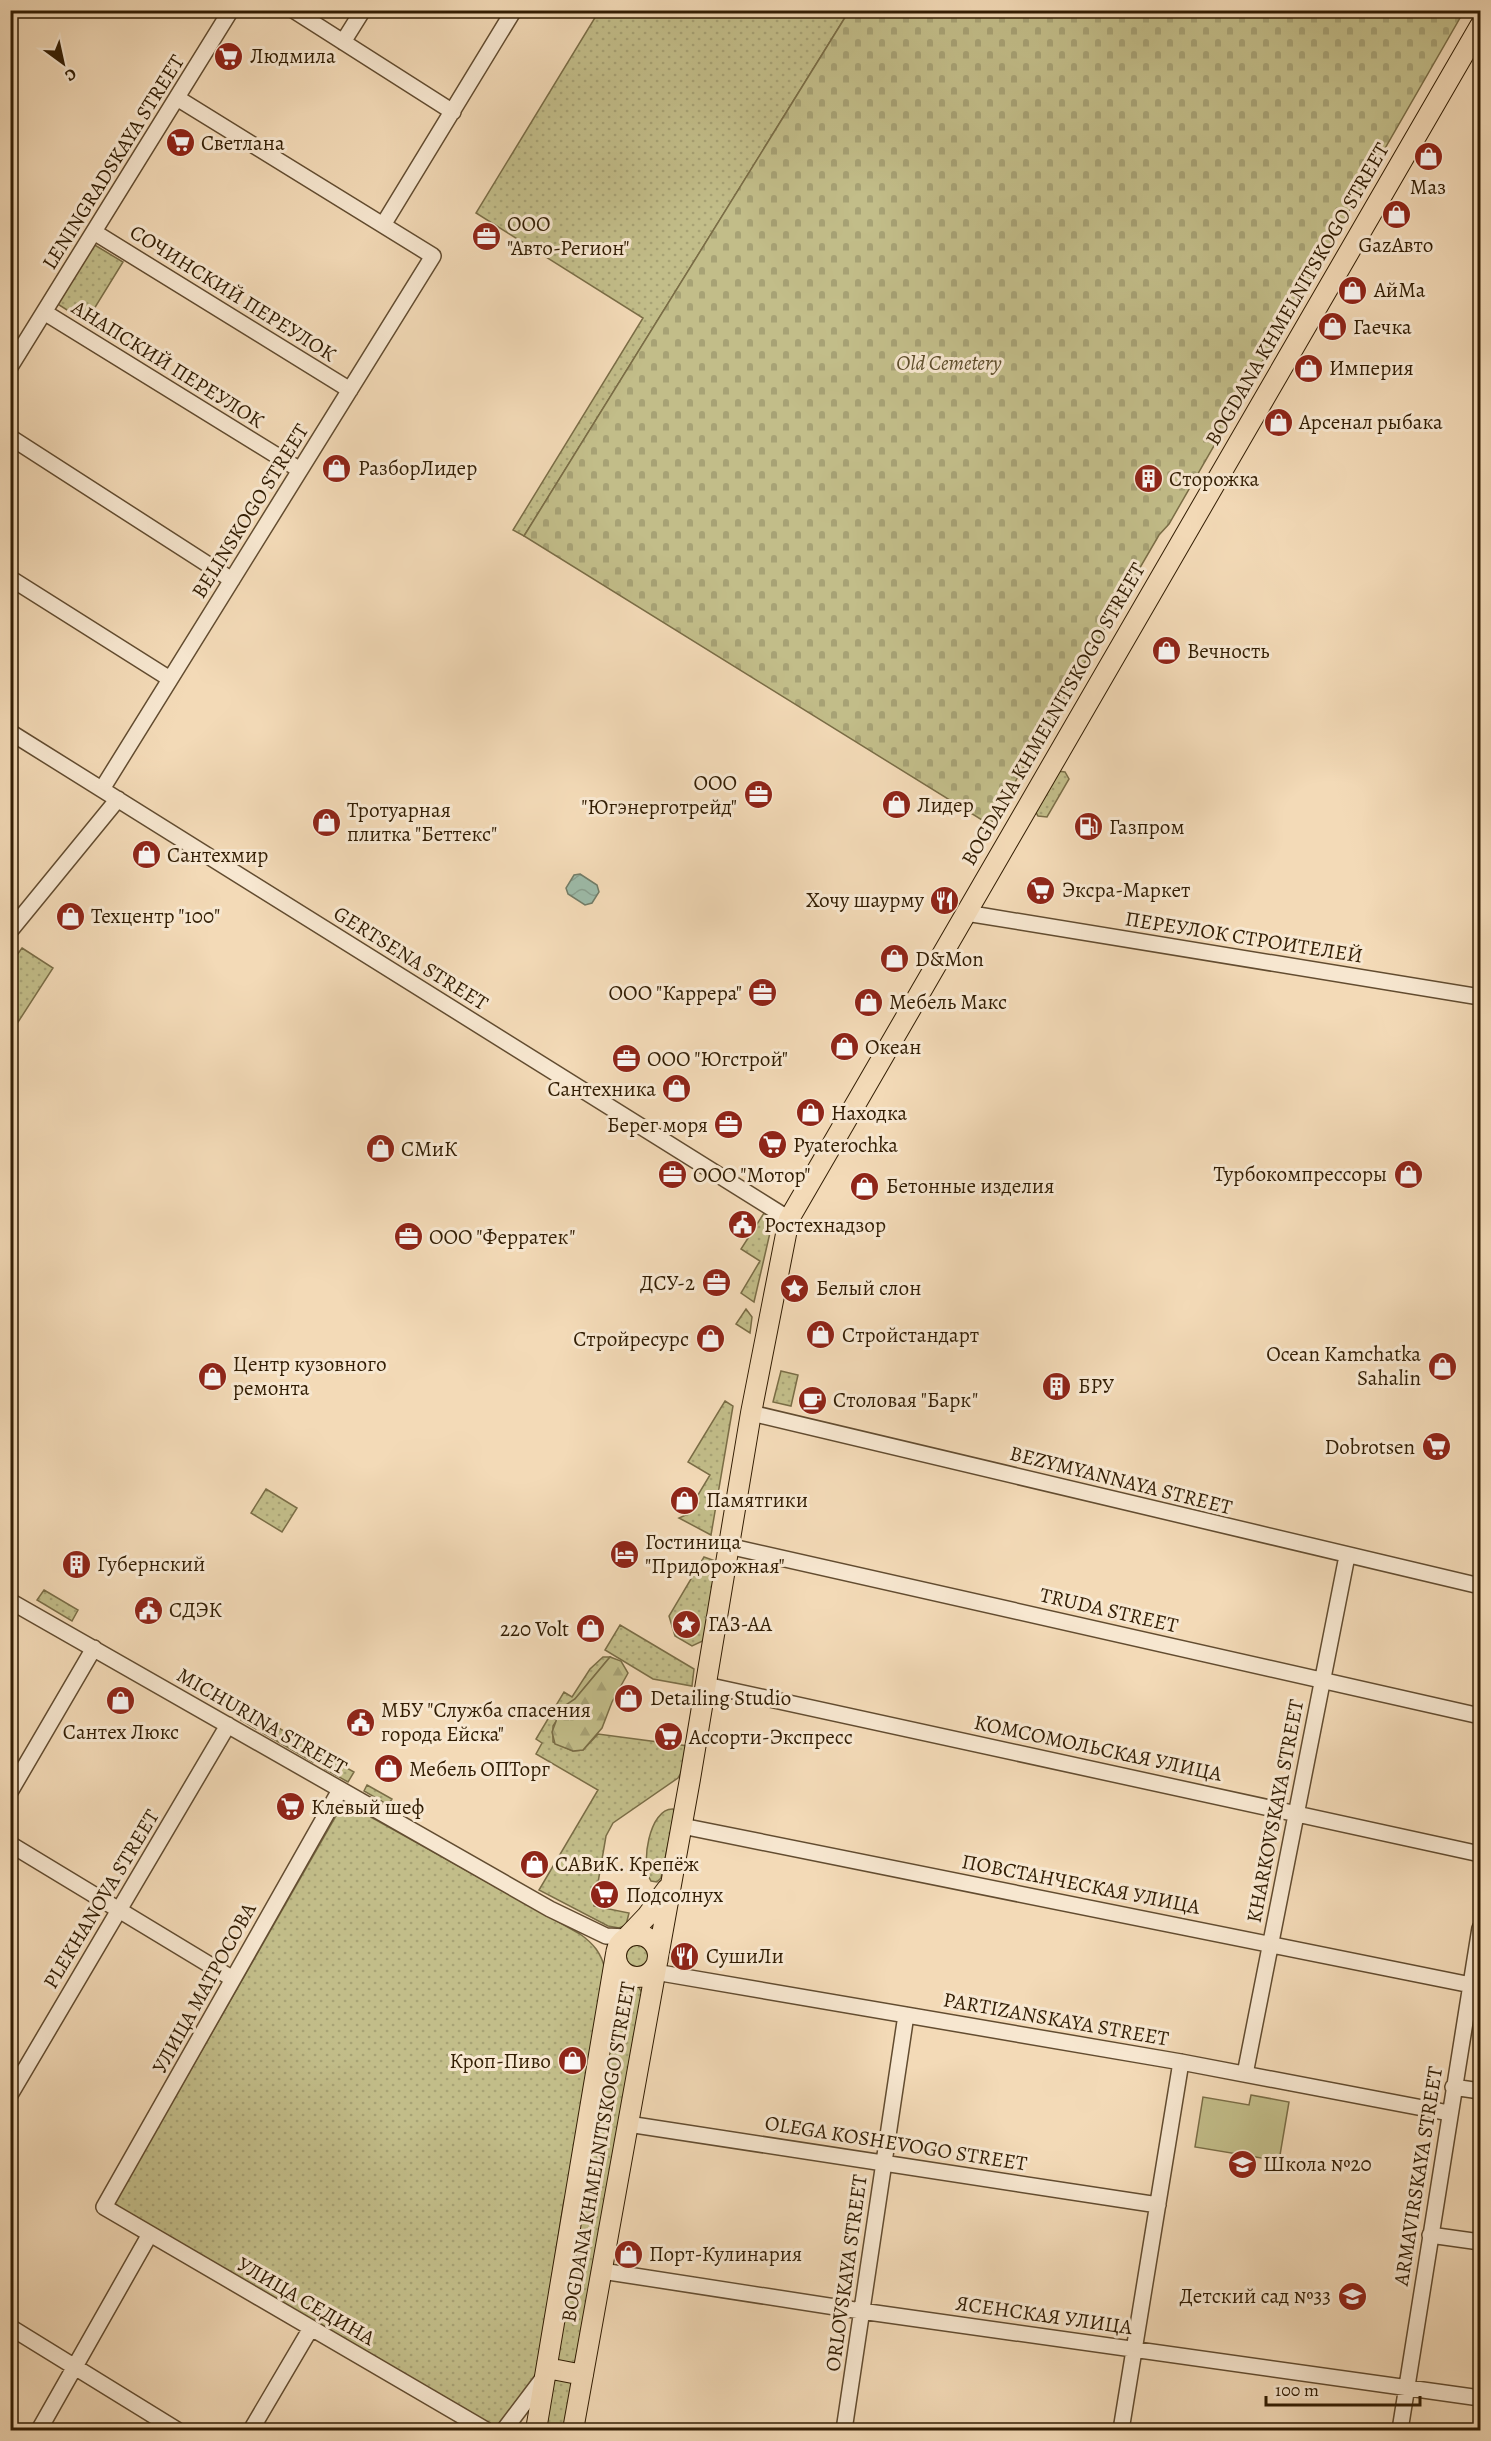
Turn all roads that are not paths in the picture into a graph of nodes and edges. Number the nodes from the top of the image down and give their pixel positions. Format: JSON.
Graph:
{"nodes":[{"id":1,"x":231,"y":10,"type":"edge"},
{"id":2,"x":293,"y":10,"type":"edge"},
{"id":3,"x":363,"y":10,"type":"edge"},
{"id":4,"x":514,"y":10,"type":"edge"},
{"id":5,"x":1480,"y":26,"type":"edge"},
{"id":6,"x":343,"y":42,"type":"junction"},
{"id":7,"x":177,"y":98,"type":"junction"},
{"id":8,"x":453,"y":112,"type":"junction"},
{"id":9,"x":383,"y":225,"type":"junction"},
{"id":10,"x":94,"y":232,"type":"junction"},
{"id":11,"x":44,"y":312,"type":"junction"},
{"id":12,"x":10,"y":367,"type":"edge"},
{"id":13,"x":350,"y":390,"type":"junction"},
{"id":14,"x":10,"y":437,"type":"edge"},
{"id":15,"x":300,"y":470,"type":"junction"},
{"id":16,"x":10,"y":578,"type":"edge"},
{"id":17,"x":232,"y":580,"type":"junction"},
{"id":18,"x":170,"y":679,"type":"junction"},
{"id":19,"x":10,"y":732,"type":"edge"},
{"id":20,"x":102,"y":789,"type":"junction"},
{"id":21,"x":118,"y":799,"type":"junction"},
{"id":22,"x":966,"y":913,"type":"junction"},
{"id":23,"x":10,"y":930,"type":"edge"},
{"id":24,"x":1480,"y":997,"type":"edge"},
{"id":25,"x":789,"y":1220,"type":"junction"},
{"id":26,"x":751,"y":1413,"type":"junction"},
{"id":27,"x":728,"y":1546,"type":"junction"},
{"id":28,"x":1347,"y":1556,"type":"junction"},
{"id":29,"x":1480,"y":1586,"type":"edge"},
{"id":30,"x":10,"y":1600,"type":"edge"},
{"id":31,"x":94,"y":1648,"type":"junction"},
{"id":32,"x":1322,"y":1681,"type":"junction"},
{"id":33,"x":706,"y":1685,"type":"junction"},
{"id":34,"x":1480,"y":1716,"type":"edge"},
{"id":35,"x":228,"y":1725,"type":"junction"},
{"id":36,"x":340,"y":1790,"type":"junction"},
{"id":37,"x":10,"y":1792,"type":"edge"},
{"id":38,"x":1296,"y":1813,"type":"junction"},
{"id":39,"x":682,"y":1826,"type":"junction"},
{"id":40,"x":10,"y":1844,"type":"edge"},
{"id":41,"x":1480,"y":1854,"type":"edge"},
{"id":42,"x":671,"y":1882,"type":"junction"},
{"id":43,"x":119,"y":1910,"type":"junction"},
{"id":44,"x":555,"y":1912,"type":"junction"},
{"id":45,"x":627,"y":1937,"type":"junction"},
{"id":46,"x":1480,"y":1937,"type":"edge"},
{"id":47,"x":1270,"y":1944,"type":"junction"},
{"id":48,"x":616,"y":1954,"type":"junction"},
{"id":49,"x":656,"y":1966,"type":"junction"},
{"id":50,"x":233,"y":1979,"type":"junction"},
{"id":51,"x":1471,"y":1985,"type":"junction"},
{"id":52,"x":906,"y":2015,"type":"junction"},
{"id":53,"x":1182,"y":2062,"type":"junction"},
{"id":54,"x":1245,"y":2074,"type":"junction"},
{"id":55,"x":1453,"y":2087,"type":"junction"},
{"id":56,"x":12,"y":2090,"type":"edge"},
{"id":57,"x":1480,"y":2091,"type":"edge"},
{"id":58,"x":1449,"y":2113,"type":"junction"},
{"id":59,"x":628,"y":2124,"type":"junction"},
{"id":60,"x":883,"y":2162,"type":"junction"},
{"id":61,"x":1158,"y":2205,"type":"junction"},
{"id":62,"x":104,"y":2207,"type":"joint"},
{"id":63,"x":150,"y":2234,"type":"junction"},
{"id":64,"x":1430,"y":2235,"type":"junction"},
{"id":65,"x":1480,"y":2242,"type":"edge"},
{"id":66,"x":602,"y":2271,"type":"junction"},
{"id":67,"x":861,"y":2311,"type":"junction"},
{"id":68,"x":10,"y":2327,"type":"edge"},
{"id":69,"x":311,"y":2328,"type":"junction"},
{"id":70,"x":1134,"y":2349,"type":"junction"},
{"id":71,"x":75,"y":2367,"type":"junction"},
{"id":72,"x":546,"y":2371,"type":"junction"},
{"id":73,"x":583,"y":2374,"type":"junction"},
{"id":74,"x":1407,"y":2388,"type":"junction"},
{"id":75,"x":1480,"y":2398,"type":"edge"},
{"id":76,"x":39,"y":2430,"type":"edge"},
{"id":77,"x":177,"y":2430,"type":"edge"},
{"id":78,"x":251,"y":2430,"type":"edge"},
{"id":79,"x":486,"y":2430,"type":"edge"},
{"id":80,"x":504,"y":2430,"type":"edge"},
{"id":81,"x":536,"y":2430,"type":"edge"},
{"id":82,"x":573,"y":2430,"type":"edge"},
{"id":83,"x":844,"y":2430,"type":"edge"},
{"id":84,"x":1121,"y":2430,"type":"edge"},
{"id":85,"x":1400,"y":2430,"type":"edge"}],
"edges":[{"from":1,"to":7,"type":"street","name":"LENINGRADSKAYA STREET"},
{"from":2,"to":6,"type":"street"},
{"from":3,"to":6,"type":"street"},
{"from":4,"to":8,"type":"street"},
{"from":5,"to":22,"type":"main road","name":"BOGDANA KHMELNITSKOGO STREET"},
{"from":6,"to":8,"type":"street"},
{"from":7,"to":9,"type":"street"},
{"from":7,"to":10,"type":"street","name":"LENINGRADSKAYA STREET"},
{"from":8,"to":9,"type":"street"},
{"from":9,"to":13,"type":"street","name":"BELINSKOGO STREET"},
{"from":10,"to":11,"type":"street","name":"LENINGRADSKAYA STREET"},
{"from":10,"to":13,"type":"street","name":"СОЧИНСКИЙ ПЕРЕУЛОК"},
{"from":11,"to":12,"type":"street","name":"LENINGRADSKAYA STREET"},
{"from":11,"to":15,"type":"street","name":"АНАПСКИЙ ПЕРЕУЛОК"},
{"from":13,"to":15,"type":"street","name":"BELINSKOGO STREET"},
{"from":14,"to":17,"type":"street"},
{"from":15,"to":17,"type":"street","name":"BELINSKOGO STREET"},
{"from":16,"to":18,"type":"street"},
{"from":17,"to":18,"type":"street","name":"BELINSKOGO STREET"},
{"from":18,"to":20,"type":"street","name":"BELINSKOGO STREET"},
{"from":19,"to":20,"type":"street","name":"GERTSENA STREET"},
{"from":20,"to":21,"type":"street","name":"GERTSENA STREET"},
{"from":21,"to":23,"type":"street"},
{"from":21,"to":25,"type":"street","name":"GERTSENA STREET"},
{"from":22,"to":24,"type":"street","name":"ПЕРЕУЛОК СТРОИТЕЛЕЙ"},
{"from":22,"to":25,"type":"main road","name":"BOGDANA KHMELNITSKOGO STREET"},
{"from":25,"to":26,"type":"main road","name":"BOGDANA KHMELNITSKOGO STREET"},
{"from":26,"to":27,"type":"main road","name":"BOGDANA KHMELNITSKOGO STREET"},
{"from":26,"to":28,"type":"street","name":"BEZYMYANNAYA STREET"},
{"from":27,"to":32,"type":"street","name":"TRUDA STREET"},
{"from":27,"to":33,"type":"main road","name":"BOGDANA KHMELNITSKOGO STREET"},
{"from":28,"to":29,"type":"street","name":"BEZYMYANNAYA STREET"},
{"from":28,"to":32,"type":"street","name":"KHARKOVSKAYA STREET"},
{"from":30,"to":31,"type":"street","name":"MICHURINA STREET"},
{"from":31,"to":35,"type":"street","name":"MICHURINA STREET"},
{"from":31,"to":37,"type":"street"},
{"from":32,"to":34,"type":"street","name":"TRUDA STREET"},
{"from":32,"to":38,"type":"street","name":"KHARKOVSKAYA STREET"},
{"from":33,"to":38,"type":"street","name":"КОМСОМОЛЬСКАЯ УЛИЦА"},
{"from":33,"to":39,"type":"main road","name":"BOGDANA KHMELNITSKOGO STREET"},
{"from":35,"to":36,"type":"street","name":"MICHURINA STREET"},
{"from":35,"to":43,"type":"street","name":"PLEKHANOVA STREET"},
{"from":36,"to":44,"type":"street","name":"MICHURINA STREET"},
{"from":36,"to":50,"type":"street","name":"УЛИЦА МАТРОСОВА"},
{"from":38,"to":41,"type":"street","name":"КОМСОМОЛЬСКАЯ УЛИЦА"},
{"from":38,"to":47,"type":"street","name":"KHARKOVSKAYA STREET"},
{"from":39,"to":42,"type":"main road","name":"BOGDANA KHMELNITSKOGO STREET"},
{"from":39,"to":47,"type":"street","name":"ПОВСТАНЧЕСКАЯ УЛИЦА"},
{"from":40,"to":43,"type":"street"},
{"from":42,"to":45,"type":"main road","name":"BOGDANA KHMELNITSKOGO STREET"},
{"from":42,"to":49,"type":"main road","name":"BOGDANA KHMELNITSKOGO STREET"},
{"from":43,"to":50,"type":"street"},
{"from":43,"to":56,"type":"street","name":"PLEKHANOVA STREET"},
{"from":44,"to":45,"type":"street","name":"MICHURINA STREET"},
{"from":44,"to":48,"type":"street","name":"MICHURINA STREET"},
{"from":45,"to":48,"type":"main road"},
{"from":45,"to":49,"type":"main road"},
{"from":46,"to":51,"type":"street","name":"ARMAVIRSKAYA STREET"},
{"from":47,"to":51,"type":"street","name":"ПОВСТАНЧЕСКАЯ УЛИЦА"},
{"from":47,"to":54,"type":"street","name":"KHARKOVSKAYA STREET"},
{"from":48,"to":49,"type":"main road"},
{"from":48,"to":72,"type":"main road","name":"BOGDANA KHMELNITSKOGO STREET"},
{"from":49,"to":52,"type":"street","name":"PARTIZANSKAYA STREET"},
{"from":49,"to":59,"type":"main road","name":"BOGDANA KHMELNITSKOGO STREET"},
{"from":50,"to":62,"type":"street","name":"УЛИЦА МАТРОСОВА"},
{"from":51,"to":55,"type":"street","name":"ARMAVIRSKAYA STREET"},
{"from":52,"to":53,"type":"street","name":"PARTIZANSKAYA STREET"},
{"from":52,"to":60,"type":"street","name":"ORLOVSKAYA STREET"},
{"from":53,"to":54,"type":"street","name":"PARTIZANSKAYA STREET"},
{"from":53,"to":61,"type":"street"},
{"from":54,"to":58,"type":"street","name":"PARTIZANSKAYA STREET"},
{"from":55,"to":57,"type":"street"},
{"from":55,"to":58,"type":"street","name":"ARMAVIRSKAYA STREET"},
{"from":58,"to":64,"type":"street","name":"ARMAVIRSKAYA STREET"},
{"from":59,"to":60,"type":"street","name":"OLEGA KOSHEVOGO STREET"},
{"from":59,"to":66,"type":"main road","name":"BOGDANA KHMELNITSKOGO STREET"},
{"from":60,"to":61,"type":"street","name":"OLEGA KOSHEVOGO STREET"},
{"from":60,"to":67,"type":"street","name":"ORLOVSKAYA STREET"},
{"from":61,"to":70,"type":"street"},
{"from":62,"to":63,"type":"street","name":"УЛИЦА СЕДИНА"},
{"from":63,"to":69,"type":"street","name":"УЛИЦА СЕДИНА"},
{"from":63,"to":71,"type":"street"},
{"from":64,"to":65,"type":"street"},
{"from":64,"to":74,"type":"street","name":"ARMAVIRSKAYA STREET"},
{"from":66,"to":67,"type":"street","name":"ЯСЕНСКАЯ УЛИЦА"},
{"from":66,"to":73,"type":"main road","name":"BOGDANA KHMELNITSKOGO STREET"},
{"from":67,"to":70,"type":"street","name":"ЯСЕНСКАЯ УЛИЦА"},
{"from":67,"to":83,"type":"street","name":"ORLOVSKAYA STREET"},
{"from":68,"to":71,"type":"street"},
{"from":69,"to":78,"type":"street"},
{"from":69,"to":79,"type":"street","name":"УЛИЦА СЕДИНА"},
{"from":70,"to":74,"type":"street","name":"ЯСЕНСКАЯ УЛИЦА"},
{"from":70,"to":84,"type":"street"},
{"from":71,"to":76,"type":"street"},
{"from":71,"to":77,"type":"street"},
{"from":72,"to":73,"type":"main road"},
{"from":72,"to":80,"type":"street"},
{"from":72,"to":81,"type":"main road","name":"BOGDANA KHMELNITSKOGO STREET"},
{"from":73,"to":82,"type":"main road","name":"BOGDANA KHMELNITSKOGO STREET"},
{"from":74,"to":75,"type":"street","name":"ЯСЕНСКАЯ УЛИЦА"},
{"from":74,"to":85,"type":"street","name":"ARMAVIRSKAYA STREET"}]}
